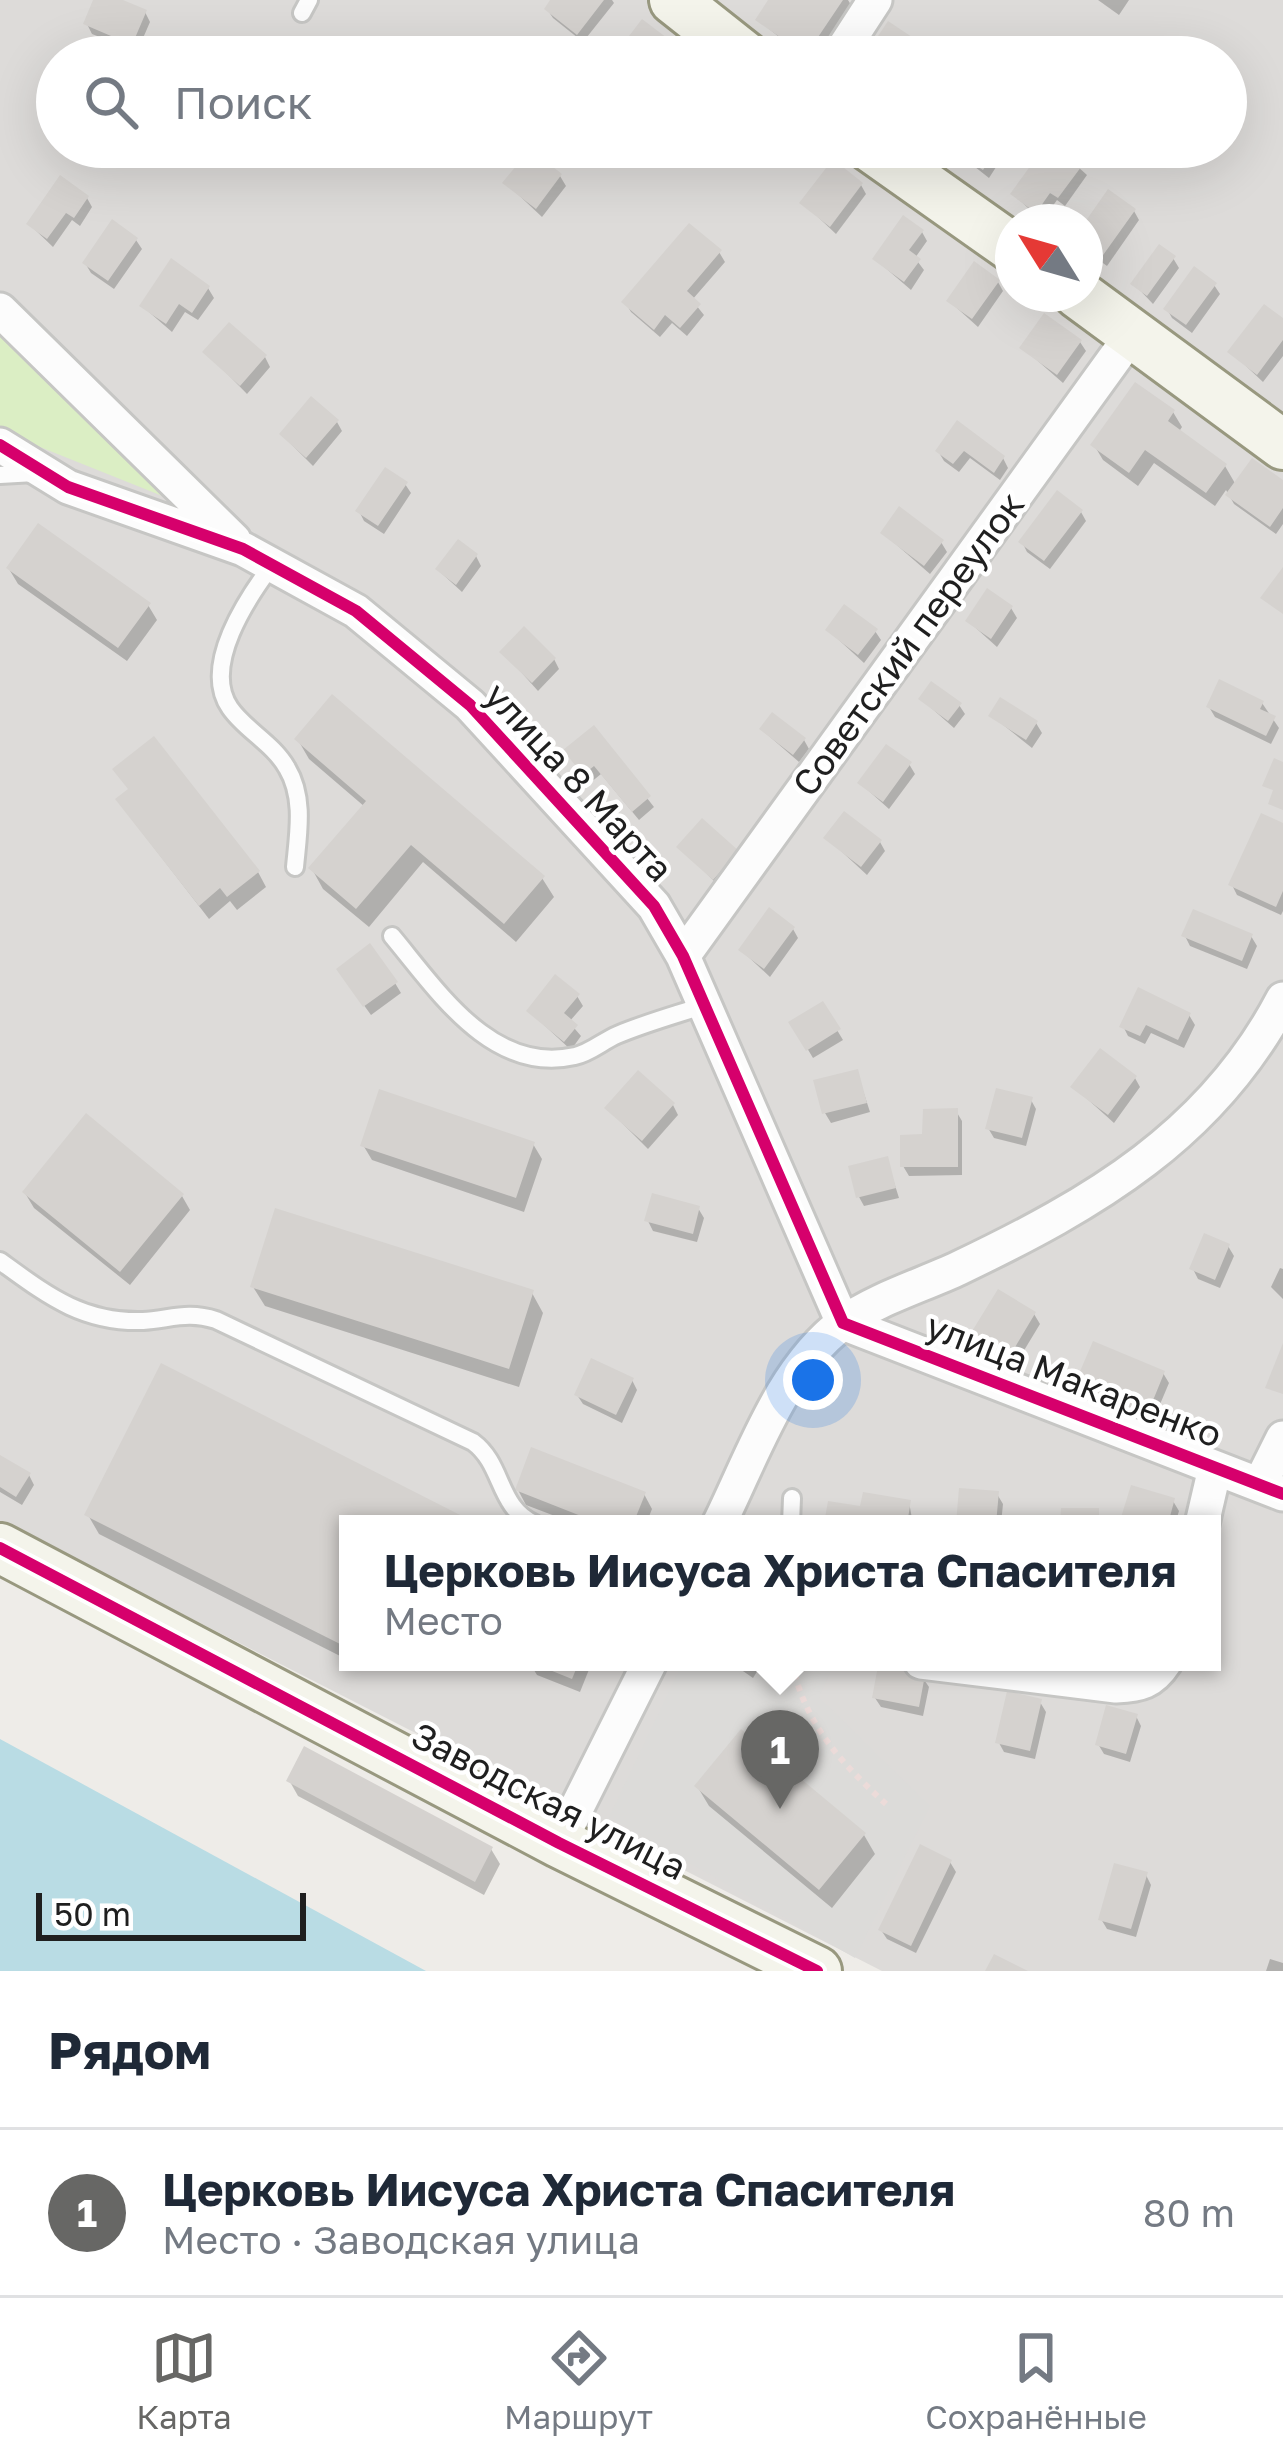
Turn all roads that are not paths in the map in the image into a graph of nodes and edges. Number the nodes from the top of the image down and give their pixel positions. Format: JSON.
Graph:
{"nodes":[{"id":1,"x":674,"y":0,"type":"edge"},
{"id":2,"x":875,"y":0,"type":"edge"},
{"id":3,"x":719,"y":36,"type":"edge"},
{"id":4,"x":852,"y":36,"type":"edge"},
{"id":5,"x":900,"y":168,"type":"edge"},
{"id":6,"x":995,"y":235,"type":"edge"},
{"id":7,"x":0,"y":310,"type":"edge"},
{"id":8,"x":1103,"y":312,"type":"edge"},
{"id":9,"x":1133,"y":333,"type":"junction"},
{"id":10,"x":0,"y":445,"type":"edge"},
{"id":11,"x":1283,"y":445,"type":"edge"},
{"id":12,"x":45,"y":473,"type":"junction"},
{"id":13,"x":0,"y":476,"type":"edge"},
{"id":14,"x":258,"y":557,"type":"junction"},
{"id":15,"x":295,"y":867,"type":"dead end"},
{"id":16,"x":392,"y":936,"type":"dead end"},
{"id":17,"x":683,"y":956,"type":"junction"},
{"id":18,"x":1283,"y":999,"type":"edge"},
{"id":19,"x":705,"y":1005,"type":"junction"},
{"id":20,"x":0,"y":1261,"type":"edge"},
{"id":21,"x":843,"y":1323,"type":"junction"},
{"id":22,"x":1283,"y":1438,"type":"edge"},
{"id":23,"x":1215,"y":1468,"type":"junction"},
{"id":24,"x":1271,"y":1489,"type":"edge"},
{"id":25,"x":791,"y":1498,"type":"dead end"},
{"id":26,"x":522,"y":1515,"type":"edge"},
{"id":27,"x":724,"y":1515,"type":"edge"},
{"id":28,"x":791,"y":1515,"type":"edge"},
{"id":29,"x":1204,"y":1515,"type":"edge"},
{"id":30,"x":0,"y":1547,"type":"edge"},
{"id":31,"x":645,"y":1671,"type":"edge"},
{"id":32,"x":997,"y":1671,"type":"edge"},
{"id":33,"x":1159,"y":1671,"type":"edge"},
{"id":34,"x":559,"y":1843,"type":"junction"},
{"id":35,"x":817,"y":1971,"type":"edge"}],
"edges":[{"from":1,"to":3,"type":"street"},
{"from":2,"to":4,"type":"street"},
{"from":5,"to":6,"type":"street"},
{"from":7,"to":14,"type":"street","name":"улица 8 Марта"},
{"from":8,"to":9,"type":"street"},
{"from":9,"to":11,"type":"street"},
{"from":9,"to":17,"type":"street","name":"Советский переулок"},
{"from":10,"to":12,"type":"street","name":"улица 8 Марта"},
{"from":12,"to":13,"type":"lane"},
{"from":12,"to":14,"type":"street","name":"улица 8 Марта"},
{"from":14,"to":15,"type":"lane"},
{"from":14,"to":17,"type":"street","name":"улица 8 Марта"},
{"from":16,"to":19,"type":"lane"},
{"from":17,"to":19,"type":"street","name":"улица 8 Марта"},
{"from":18,"to":21,"type":"street"},
{"from":19,"to":21,"type":"street","name":"улица 8 Марта"},
{"from":20,"to":26,"type":"lane"},
{"from":21,"to":23,"type":"street","name":"улица Макаренко"},
{"from":21,"to":27,"type":"street"},
{"from":22,"to":24,"type":"street"},
{"from":23,"to":24,"type":"street","name":"улица Макаренко"},
{"from":23,"to":29,"type":"street","name":"улица Макаренко"},
{"from":25,"to":28,"type":"lane"},
{"from":30,"to":34,"type":"street","name":"Заводская улица"},
{"from":31,"to":34,"type":"street"},
{"from":32,"to":33,"type":"street"},
{"from":34,"to":35,"type":"street","name":"Заводская улица"}]}
